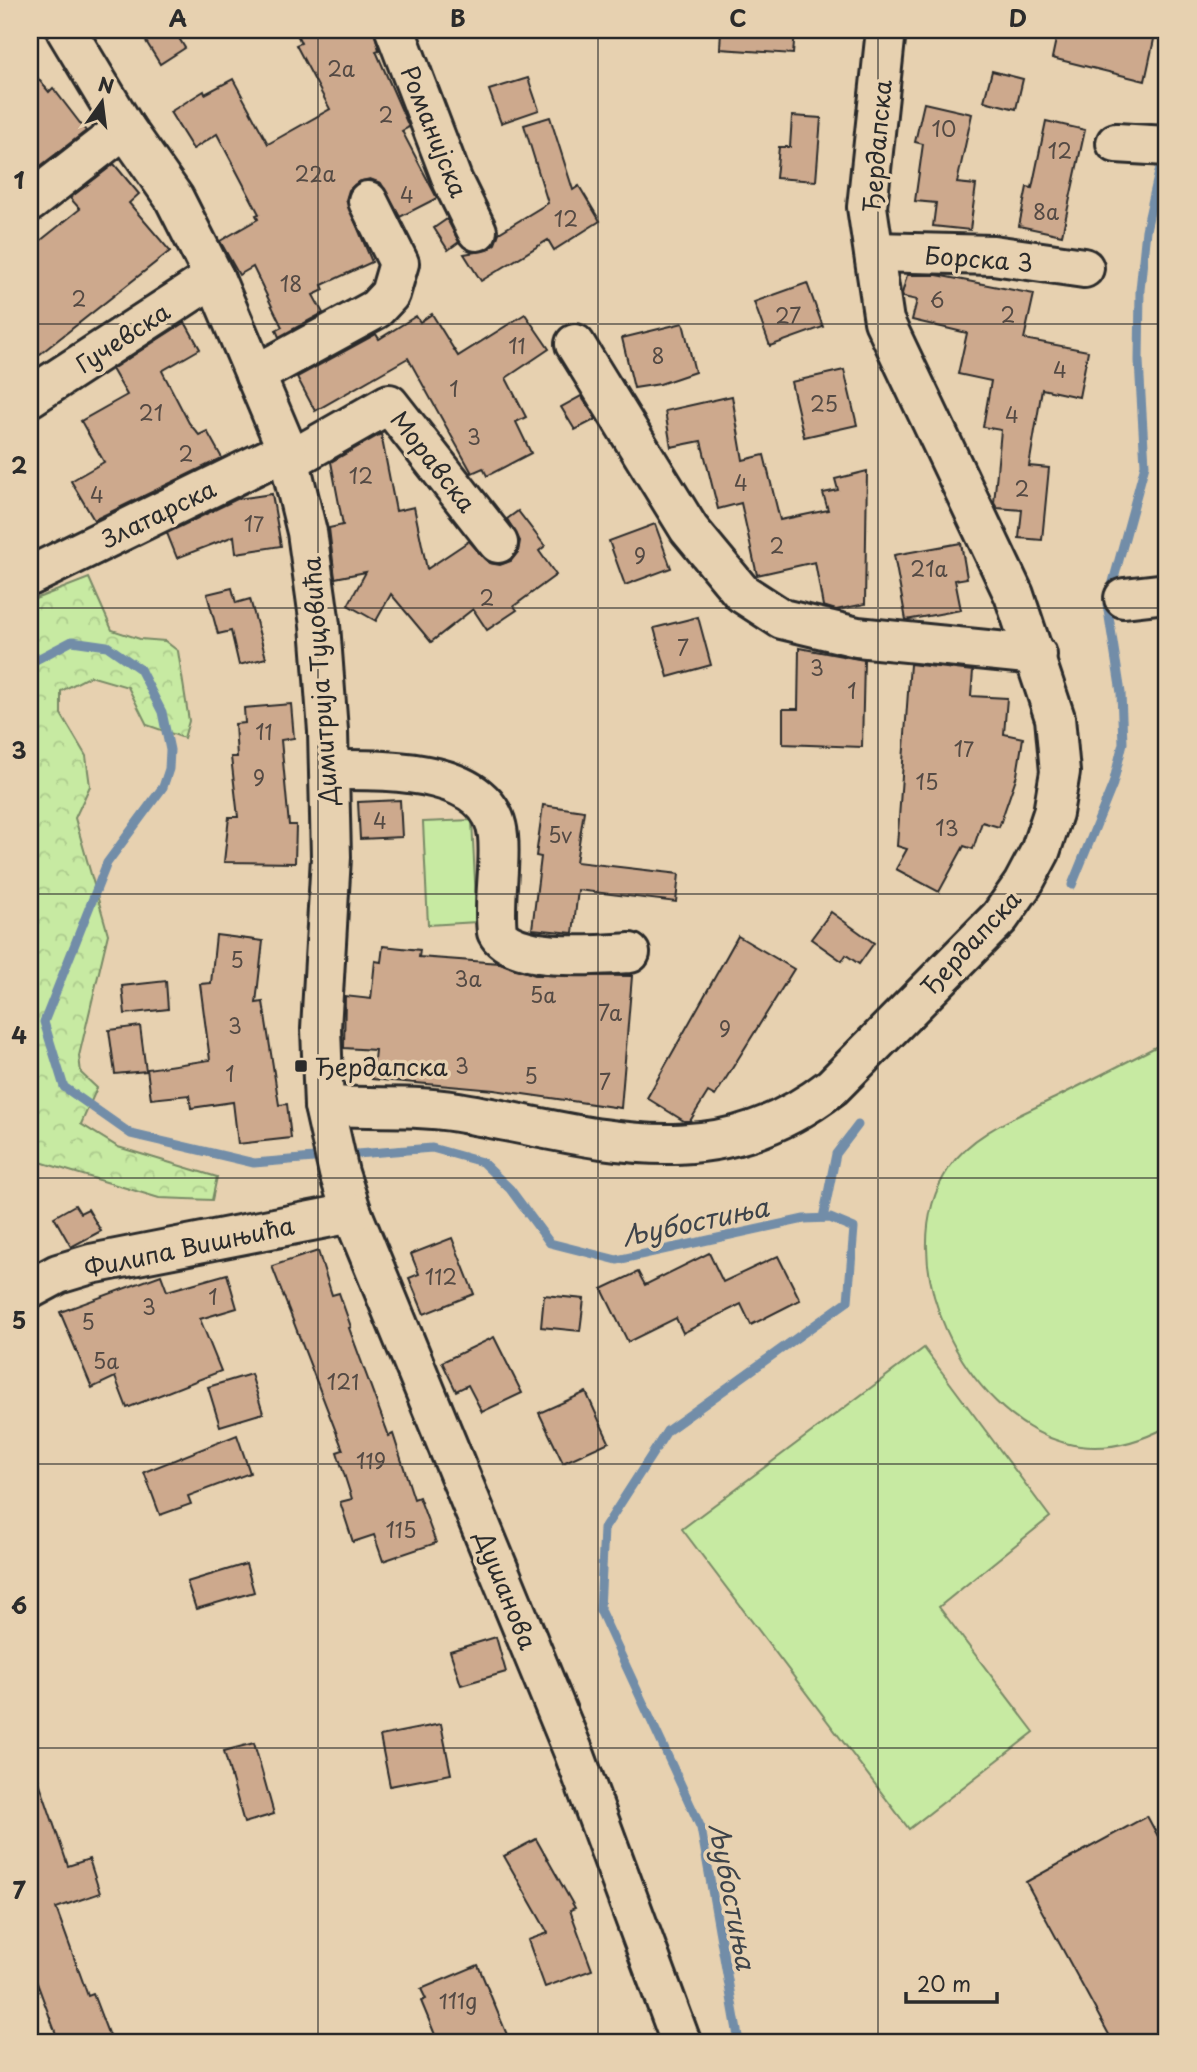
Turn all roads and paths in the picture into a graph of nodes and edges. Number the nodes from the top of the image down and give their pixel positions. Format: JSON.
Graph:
{"nodes":[{"id":1,"x":66,"y":30,"type":"edge"},
{"id":2,"x":395,"y":30,"type":"edge"},
{"id":3,"x":886,"y":30,"type":"edge"},
{"id":4,"x":125,"y":128,"type":"junction"},
{"id":5,"x":368,"y":201,"type":"dead end"},
{"id":6,"x":30,"y":202,"type":"edge"},
{"id":7,"x":477,"y":231,"type":"dead end"},
{"id":8,"x":874,"y":252,"type":"junction"},
{"id":9,"x":1084,"y":268,"type":"dead end"},
{"id":10,"x":214,"y":277,"type":"junction"},
{"id":11,"x":575,"y":344,"type":"dead end"},
{"id":12,"x":255,"y":375,"type":"junction"},
{"id":13,"x":30,"y":397,"type":"edge"},
{"id":14,"x":288,"y":456,"type":"junction"},
{"id":15,"x":498,"y":542,"type":"dead end"},
{"id":16,"x":30,"y":576,"type":"edge"},
{"id":17,"x":1167,"y":593,"type":"edge"},
{"id":18,"x":1125,"y":598,"type":"dead end"},
{"id":19,"x":1037,"y":655,"type":"junction"},
{"id":20,"x":329,"y":770,"type":"junction"},
{"id":21,"x":630,"y":953,"type":"dead end"},
{"id":22,"x":332,"y":1139,"type":"junction"},
{"id":23,"x":352,"y":1213,"type":"junction"},
{"id":24,"x":30,"y":1289,"type":"edge"},
{"id":25,"x":681,"y":2042,"type":"edge"}],
"edges":[{"from":1,"to":4,"type":"street","name":"Димитрија Туцовића"},
{"from":2,"to":7,"type":"street","name":"Романијска"},
{"from":3,"to":8,"type":"street","name":"Ђердапска"},
{"from":4,"to":6,"type":"street"},
{"from":4,"to":10,"type":"street","name":"Димитрија Туцовића"},
{"from":5,"to":12,"type":"street"},
{"from":8,"to":9,"type":"street","name":"Борска 3"},
{"from":8,"to":19,"type":"street","name":"Ђердапска"},
{"from":10,"to":12,"type":"street","name":"Димитрија Туцовића"},
{"from":10,"to":13,"type":"street","name":"Гучевска"},
{"from":11,"to":19,"type":"street"},
{"from":12,"to":14,"type":"street","name":"Димитрија Туцовића"},
{"from":14,"to":15,"type":"street","name":"Моравска"},
{"from":14,"to":16,"type":"street","name":"Златарска"},
{"from":14,"to":20,"type":"street","name":"Димитрија Туцовића"},
{"from":17,"to":18,"type":"street"},
{"from":19,"to":22,"type":"street","name":"Ђердапска"},
{"from":20,"to":21,"type":"street"},
{"from":20,"to":22,"type":"street","name":"Димитрија Туцовића"},
{"from":22,"to":23,"type":"street","name":"Душанова"},
{"from":23,"to":24,"type":"street","name":"Филипа Вишњића"},
{"from":23,"to":25,"type":"street","name":"Душанова"}]}
